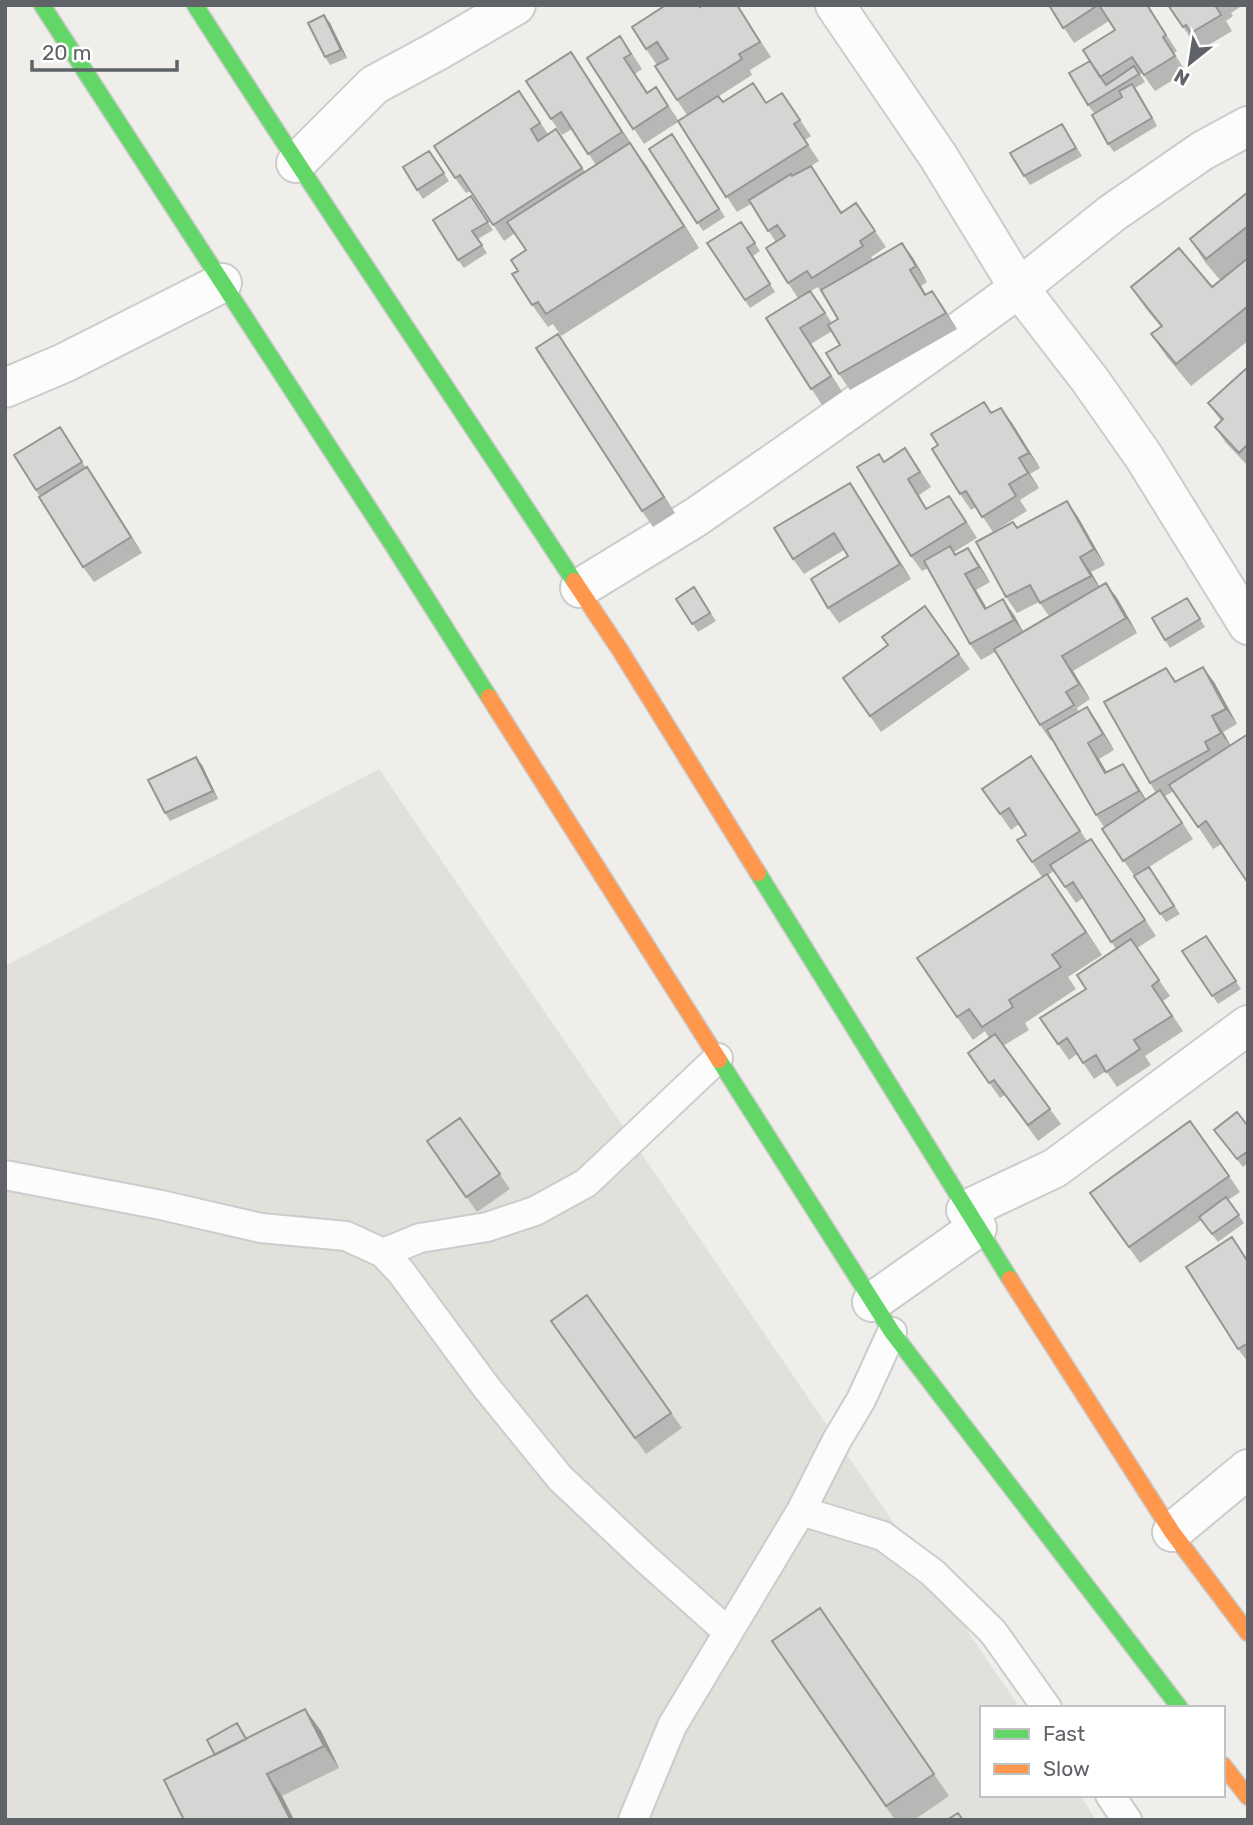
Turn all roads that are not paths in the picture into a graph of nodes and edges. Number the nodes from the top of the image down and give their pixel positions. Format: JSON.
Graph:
{"nodes":[{"id":1,"x":42,"y":5,"type":"edge"},
{"id":2,"x":195,"y":5,"type":"edge"},
{"id":3,"x":516,"y":5,"type":"edge"},
{"id":4,"x":835,"y":5,"type":"edge"},
{"id":5,"x":1248,"y":126,"type":"edge"},
{"id":6,"x":296,"y":163,"type":"junction"},
{"id":7,"x":222,"y":283,"type":"junction"},
{"id":8,"x":1018,"y":288,"type":"junction"},
{"id":9,"x":5,"y":388,"type":"edge"},
{"id":10,"x":580,"y":588,"type":"junction"},
{"id":11,"x":1248,"y":625,"type":"edge"},
{"id":12,"x":1248,"y":1026,"type":"edge"},
{"id":13,"x":718,"y":1058,"type":"junction"},
{"id":14,"x":5,"y":1175,"type":"edge"},
{"id":15,"x":972,"y":1219,"type":"junction"},
{"id":16,"x":383,"y":1253,"type":"junction"},
{"id":17,"x":882,"y":1317,"type":"junction"},
{"id":18,"x":1248,"y":1469,"type":"edge"},
{"id":19,"x":801,"y":1511,"type":"junction"},
{"id":20,"x":1172,"y":1532,"type":"junction"},
{"id":21,"x":728,"y":1632,"type":"junction"},
{"id":22,"x":1248,"y":1633,"type":"edge"},
{"id":23,"x":1046,"y":1706,"type":"edge"},
{"id":24,"x":1178,"y":1706,"type":"edge"},
{"id":25,"x":1225,"y":1768,"type":"edge"},
{"id":26,"x":1111,"y":1797,"type":"edge"},
{"id":27,"x":1248,"y":1797,"type":"edge"},
{"id":28,"x":633,"y":1820,"type":"edge"},
{"id":29,"x":1127,"y":1820,"type":"edge"}],
"edges":[{"from":1,"to":7,"type":"main road"},
{"from":2,"to":6,"type":"main road"},
{"from":3,"to":6,"type":"street"},
{"from":4,"to":8,"type":"street"},
{"from":5,"to":8,"type":"street"},
{"from":6,"to":10,"type":"main road"},
{"from":7,"to":9,"type":"street"},
{"from":7,"to":13,"type":"main road"},
{"from":8,"to":10,"type":"street"},
{"from":8,"to":11,"type":"street"},
{"from":10,"to":15,"type":"main road"},
{"from":12,"to":15,"type":"street"},
{"from":13,"to":16,"type":"lane"},
{"from":13,"to":17,"type":"main road"},
{"from":14,"to":16,"type":"lane"},
{"from":15,"to":17,"type":"street"},
{"from":15,"to":20,"type":"main road"},
{"from":16,"to":21,"type":"lane"},
{"from":17,"to":19,"type":"lane"},
{"from":17,"to":24,"type":"main road"},
{"from":18,"to":20,"type":"street"},
{"from":19,"to":21,"type":"lane"},
{"from":19,"to":23,"type":"lane"},
{"from":20,"to":22,"type":"main road"},
{"from":21,"to":28,"type":"lane"},
{"from":25,"to":27,"type":"main road"},
{"from":26,"to":29,"type":"lane"}]}
